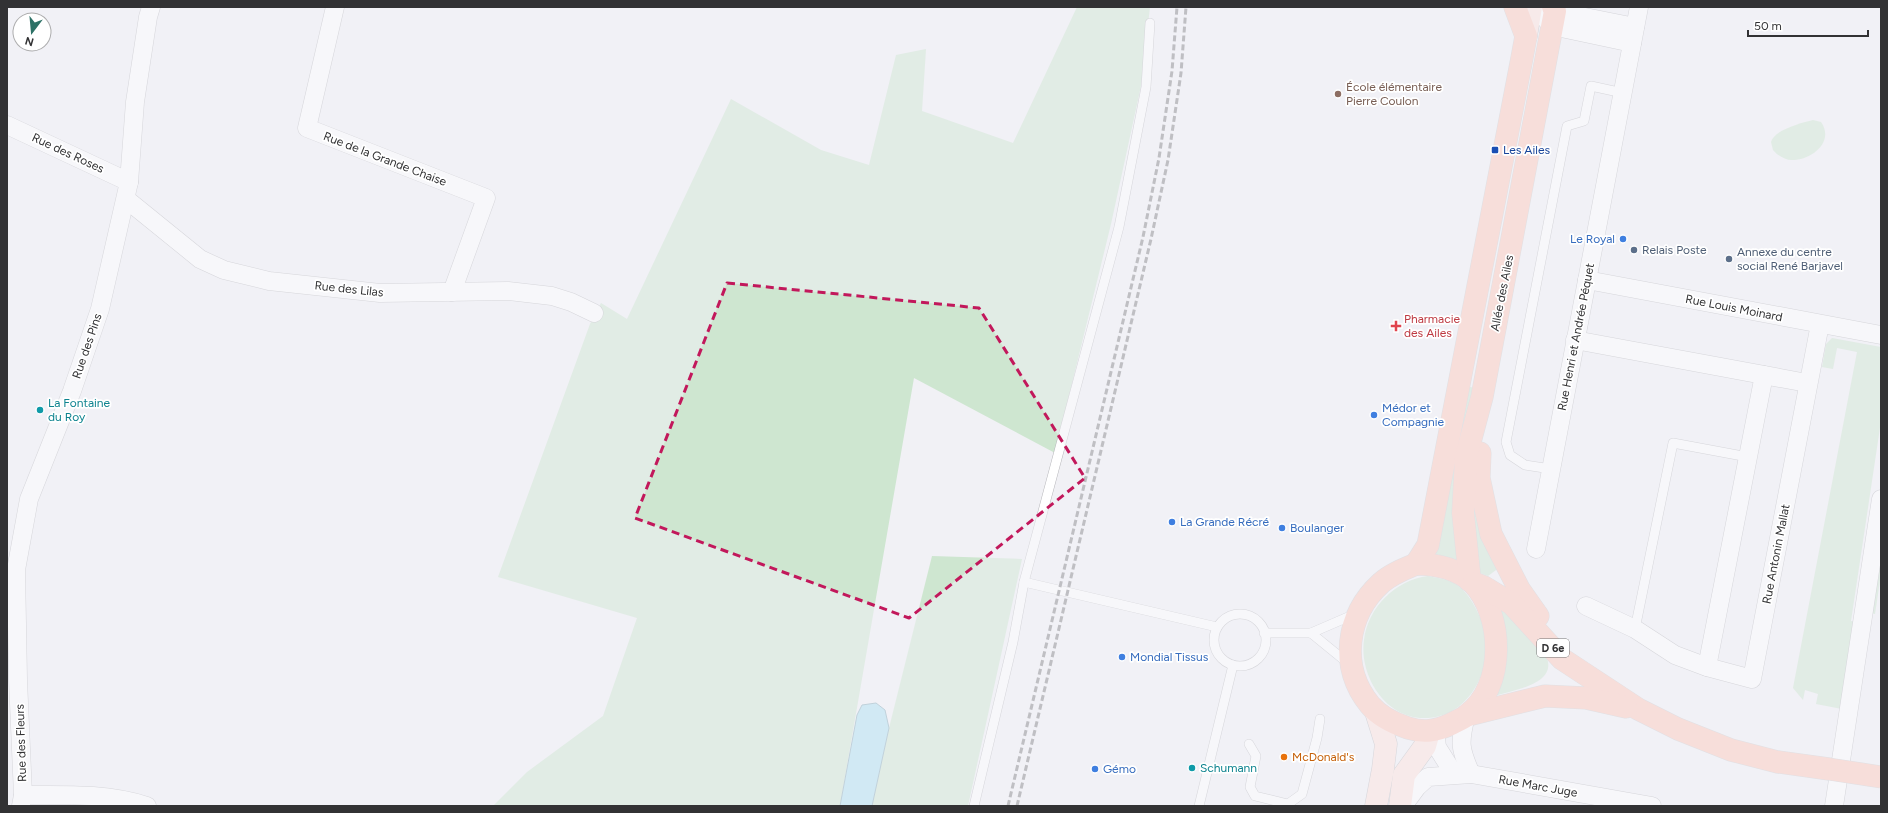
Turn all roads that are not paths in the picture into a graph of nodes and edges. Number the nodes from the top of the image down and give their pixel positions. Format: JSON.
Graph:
{"nodes":[{"id":1,"x":151,"y":7,"type":"edge"},
{"id":2,"x":335,"y":7,"type":"edge"},
{"id":3,"x":1515,"y":7,"type":"edge"},
{"id":4,"x":1531,"y":7,"type":"edge"},
{"id":5,"x":1639,"y":7,"type":"edge"},
{"id":6,"x":1549,"y":11,"type":"edge"},
{"id":7,"x":1150,"y":22,"type":"dead end"},
{"id":8,"x":1634,"y":35,"type":"junction"},
{"id":9,"x":1526,"y":36,"type":"junction"},
{"id":10,"x":1623,"y":93,"type":"junction"},
{"id":11,"x":7,"y":125,"type":"edge"},
{"id":12,"x":128,"y":190,"type":"junction"},
{"id":13,"x":1587,"y":280,"type":"junction"},
{"id":14,"x":452,"y":292,"type":"junction"},
{"id":15,"x":594,"y":313,"type":"dead end"},
{"id":16,"x":1820,"y":324,"type":"junction"},
{"id":17,"x":1881,"y":335,"type":"edge"},
{"id":18,"x":1575,"y":340,"type":"junction"},
{"id":19,"x":1764,"y":376,"type":"junction"},
{"id":20,"x":1807,"y":383,"type":"junction"},
{"id":21,"x":1482,"y":397,"type":"junction"},
{"id":22,"x":1748,"y":458,"type":"junction"},
{"id":23,"x":1551,"y":469,"type":"junction"},
{"id":24,"x":1881,"y":499,"type":"edge"},
{"id":25,"x":1536,"y":549,"type":"dead end"},
{"id":26,"x":1416,"y":564,"type":"junction"},
{"id":27,"x":1024,"y":582,"type":"junction"},
{"id":28,"x":1471,"y":582,"type":"junction"},
{"id":29,"x":1586,"y":606,"type":"dead end"},
{"id":30,"x":1360,"y":612,"type":"junction"},
{"id":31,"x":1217,"y":627,"type":"junction"},
{"id":32,"x":1635,"y":629,"type":"junction"},
{"id":33,"x":1264,"y":633,"type":"junction"},
{"id":34,"x":1312,"y":633,"type":"junction"},
{"id":35,"x":1233,"y":665,"type":"junction"},
{"id":36,"x":1352,"y":666,"type":"junction"},
{"id":37,"x":1707,"y":667,"type":"junction"},
{"id":38,"x":18,"y":680,"type":"joint"},
{"id":39,"x":1638,"y":709,"type":"junction"},
{"id":40,"x":1376,"y":712,"type":"junction"},
{"id":41,"x":1467,"y":715,"type":"junction"},
{"id":42,"x":1320,"y":719,"type":"dead end"},
{"id":43,"x":1432,"y":731,"type":"junction"},
{"id":44,"x":1249,"y":744,"type":"dead end"},
{"id":45,"x":1462,"y":774,"type":"junction"},
{"id":46,"x":1881,"y":777,"type":"edge"},
{"id":47,"x":22,"y":801,"type":"edge"},
{"id":48,"x":147,"y":806,"type":"edge"},
{"id":49,"x":974,"y":806,"type":"edge"},
{"id":50,"x":1199,"y":806,"type":"edge"},
{"id":51,"x":1376,"y":806,"type":"edge"},
{"id":52,"x":1400,"y":806,"type":"edge"},
{"id":53,"x":1403,"y":806,"type":"edge"},
{"id":54,"x":1652,"y":806,"type":"edge"},
{"id":55,"x":1834,"y":806,"type":"edge"}],
"edges":[{"from":1,"to":12,"type":"street","name":"Rue des Pins"},
{"from":2,"to":14,"type":"street","name":"Rue de la Grande Chaise"},
{"from":3,"to":9,"type":"main road"},
{"from":4,"to":9,"type":"main road"},
{"from":5,"to":8,"type":"street","name":"Rue Henri et Andrée Péquet"},
{"from":6,"to":8,"type":"street"},
{"from":6,"to":21,"type":"main road","name":"Allée des Ailes"},
{"from":7,"to":27,"type":"lane"},
{"from":8,"to":10,"type":"street","name":"Rue Henri et Andrée Péquet"},
{"from":9,"to":26,"type":"main road"},
{"from":10,"to":13,"type":"street","name":"Rue Henri et Andrée Péquet"},
{"from":10,"to":23,"type":"lane"},
{"from":11,"to":12,"type":"street","name":"Rue des Roses"},
{"from":12,"to":14,"type":"street","name":"Rue des Lilas"},
{"from":12,"to":38,"type":"street","name":"Rue des Pins"},
{"from":13,"to":16,"type":"street","name":"Rue Louis Moinard"},
{"from":13,"to":18,"type":"street","name":"Rue Henri et Andrée Péquet"},
{"from":14,"to":15,"type":"street","name":"Rue des Lilas"},
{"from":16,"to":17,"type":"street","name":"Rue Louis Moinard"},
{"from":16,"to":20,"type":"street","name":"Rue Antonin Mallat"},
{"from":18,"to":19,"type":"street"},
{"from":18,"to":23,"type":"street","name":"Rue Henri et Andrée Péquet"},
{"from":19,"to":20,"type":"street"},
{"from":19,"to":22,"type":"street"},
{"from":20,"to":37,"type":"street","name":"Rue Antonin Mallat"},
{"from":21,"to":28,"type":"main road","name":"Allée des Ailes"},
{"from":21,"to":39,"type":"main road"},
{"from":22,"to":32,"type":"lane"},
{"from":22,"to":37,"type":"street"},
{"from":23,"to":25,"type":"street","name":"Rue Henri et Andrée Péquet"},
{"from":24,"to":55,"type":"street"},
{"from":26,"to":28,"type":"main road"},
{"from":26,"to":30,"type":"main road"},
{"from":27,"to":31,"type":"lane"},
{"from":27,"to":49,"type":"lane"},
{"from":28,"to":39,"type":"main road","number":"D 6e"},
{"from":28,"to":41,"type":"main road"},
{"from":29,"to":32,"type":"street","name":"Rue Antonin Mallat"},
{"from":30,"to":34,"type":"lane"},
{"from":30,"to":36,"type":"main road"},
{"from":31,"to":33,"type":"lane"},
{"from":31,"to":35,"type":"lane"},
{"from":32,"to":37,"type":"street","name":"Rue Antonin Mallat"},
{"from":33,"to":34,"type":"lane"},
{"from":33,"to":35,"type":"lane"},
{"from":34,"to":36,"type":"lane"},
{"from":35,"to":50,"type":"lane"},
{"from":36,"to":40,"type":"main road"},
{"from":38,"to":47,"type":"street","name":"Rue des Fleurs"},
{"from":39,"to":41,"type":"main road","number":"D 6e"},
{"from":39,"to":46,"type":"main road","number":"D 6e","bridge":true},
{"from":40,"to":43,"type":"main road"},
{"from":40,"to":51,"type":"main road"},
{"from":41,"to":43,"type":"main road"},
{"from":41,"to":45,"type":"street"},
{"from":42,"to":44,"type":"lane"},
{"from":43,"to":45,"type":"street"},
{"from":43,"to":52,"type":"main road"},
{"from":45,"to":53,"type":"street","name":"Rue Marc Juge"},
{"from":45,"to":54,"type":"street","name":"Rue Marc Juge"},
{"from":47,"to":48,"type":"street"}]}
